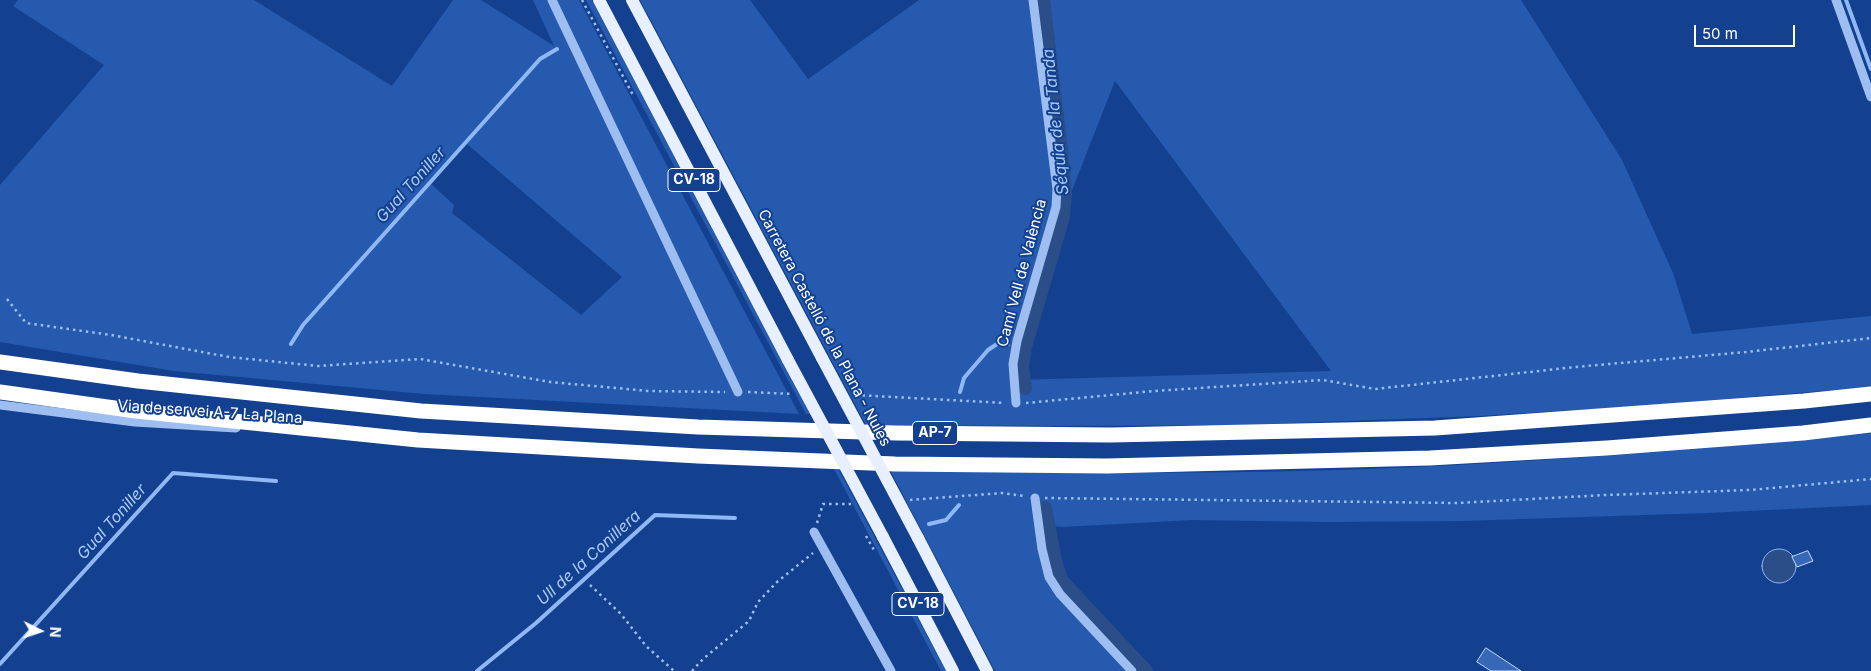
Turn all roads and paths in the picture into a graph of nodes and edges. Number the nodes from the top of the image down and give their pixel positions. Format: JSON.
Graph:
{"nodes":[{"id":1,"x":552,"y":0,"type":"edge"},
{"id":2,"x":599,"y":0,"type":"edge"},
{"id":3,"x":632,"y":0,"type":"edge"},
{"id":4,"x":1033,"y":0,"type":"edge"},
{"id":5,"x":1836,"y":0,"type":"edge"},
{"id":6,"x":1871,"y":97,"type":"edge"},
{"id":7,"x":7,"y":299,"type":"dead end"},
{"id":8,"x":1871,"y":338,"type":"edge"},
{"id":9,"x":0,"y":356,"type":"edge"},
{"id":10,"x":0,"y":362,"type":"edge"},
{"id":11,"x":138,"y":381,"type":"junction"},
{"id":12,"x":0,"y":392,"type":"edge"},
{"id":13,"x":738,"y":392,"type":"junction"},
{"id":14,"x":797,"y":394,"type":"dead end"},
{"id":15,"x":1871,"y":394,"type":"edge"},
{"id":16,"x":856,"y":396,"type":"dead end"},
{"id":17,"x":1016,"y":404,"type":"junction"},
{"id":18,"x":0,"y":406,"type":"edge"},
{"id":19,"x":1871,"y":425,"type":"edge"},
{"id":20,"x":418,"y":440,"type":"junction"},
{"id":21,"x":1871,"y":479,"type":"edge"},
{"id":22,"x":1035,"y":498,"type":"junction"},
{"id":23,"x":903,"y":500,"type":"dead end"},
{"id":24,"x":856,"y":503,"type":"dead end"},
{"id":25,"x":814,"y":532,"type":"joint"},
{"id":26,"x":822,"y":545,"type":"junction"},
{"id":27,"x":590,"y":585,"type":"dead end"},
{"id":28,"x":674,"y":671,"type":"edge"},
{"id":29,"x":692,"y":671,"type":"edge"},
{"id":30,"x":891,"y":671,"type":"edge"},
{"id":31,"x":953,"y":671,"type":"edge"},
{"id":32,"x":987,"y":671,"type":"edge"},
{"id":33,"x":1132,"y":671,"type":"edge"}],
"edges":[{"from":1,"to":13,"type":"street"},
{"from":2,"to":31,"type":"main road","number":"CV-18","bridge":true},
{"from":3,"to":32,"type":"main road","name":"Carretera Castelló de la Plana - Nules","number":"CV-18","bridge":true},
{"from":4,"to":17,"type":"street","name":"Camí Vell de València"},
{"from":5,"to":6,"type":"street"},
{"from":7,"to":13,"type":"path"},
{"from":8,"to":17,"type":"path"},
{"from":9,"to":11,"type":"street","name":"Via de servei A-7 La Plana"},
{"from":10,"to":11,"type":"highway","number":"AP-7"},
{"from":11,"to":15,"type":"highway","number":"AP-7"},
{"from":12,"to":20,"type":"highway","number":"AP-7"},
{"from":13,"to":14,"type":"path"},
{"from":16,"to":17,"type":"path"},
{"from":18,"to":20,"type":"street","name":"Via de servei A-7 La Plana"},
{"from":19,"to":20,"type":"highway","number":"AP-7"},
{"from":21,"to":22,"type":"path"},
{"from":22,"to":23,"type":"path"},
{"from":22,"to":33,"type":"street"},
{"from":24,"to":25,"type":"path"},
{"from":25,"to":26,"type":"street"},
{"from":26,"to":29,"type":"path"},
{"from":26,"to":30,"type":"street"},
{"from":27,"to":28,"type":"path"}]}
